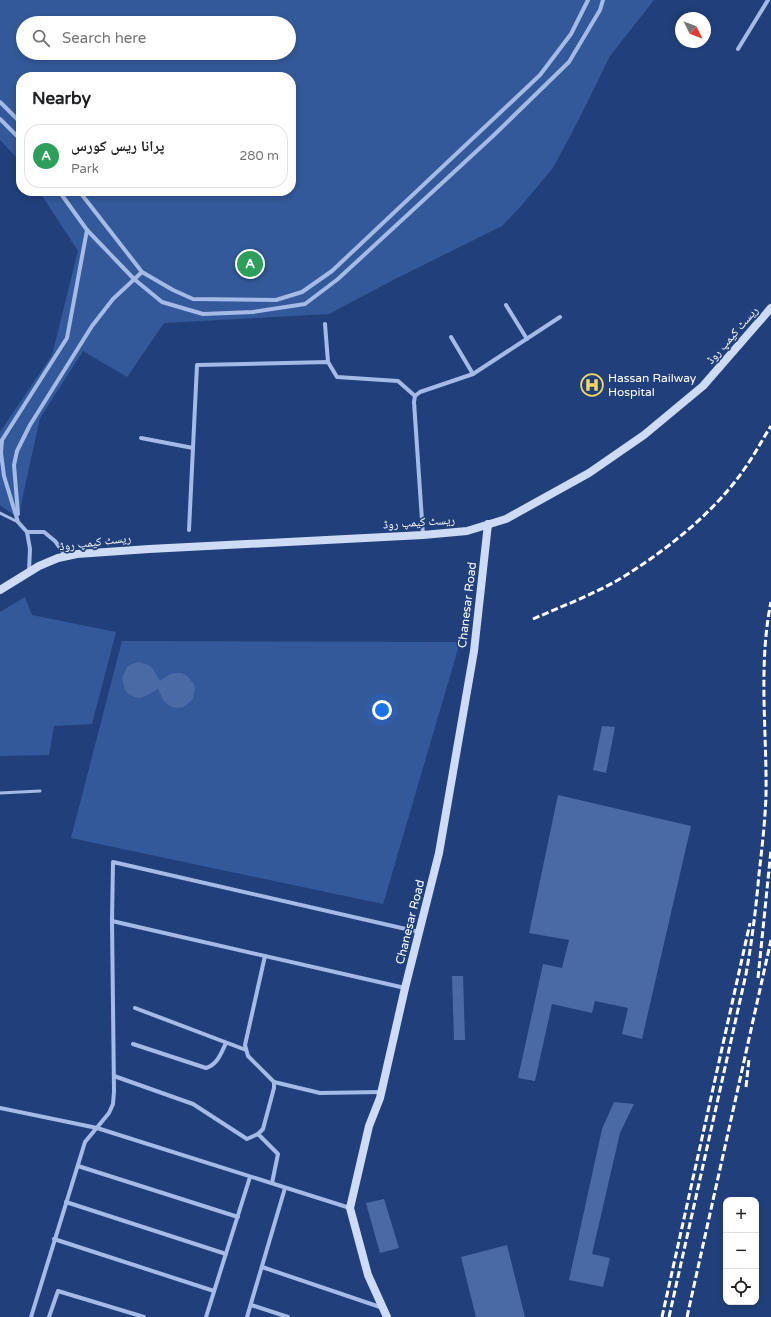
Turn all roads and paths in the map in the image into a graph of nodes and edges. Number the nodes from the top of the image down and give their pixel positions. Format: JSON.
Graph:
{"nodes":[{"id":1,"x":588,"y":0,"type":"edge"},
{"id":2,"x":603,"y":0,"type":"edge"},
{"id":3,"x":768,"y":0,"type":"edge"},
{"id":4,"x":738,"y":49,"type":"dead end"},
{"id":5,"x":0,"y":102,"type":"edge"},
{"id":6,"x":16,"y":118,"type":"edge"},
{"id":7,"x":0,"y":119,"type":"edge"},
{"id":8,"x":16,"y":135,"type":"edge"},
{"id":9,"x":63,"y":196,"type":"edge"},
{"id":10,"x":83,"y":196,"type":"edge"},
{"id":11,"x":87,"y":230,"type":"junction"},
{"id":12,"x":142,"y":272,"type":"junction"},
{"id":13,"x":134,"y":279,"type":"junction"},
{"id":14,"x":506,"y":305,"type":"dead end"},
{"id":15,"x":771,"y":308,"type":"edge"},
{"id":16,"x":560,"y":317,"type":"dead end"},
{"id":17,"x":324,"y":324,"type":"dead end"},
{"id":18,"x":451,"y":337,"type":"dead end"},
{"id":19,"x":527,"y":339,"type":"junction"},
{"id":20,"x":328,"y":362,"type":"junction"},
{"id":21,"x":473,"y":374,"type":"junction"},
{"id":22,"x":415,"y":396,"type":"junction"},
{"id":23,"x":141,"y":438,"type":"dead end"},
{"id":24,"x":193,"y":448,"type":"junction"},
{"id":25,"x":0,"y":513,"type":"edge"},
{"id":26,"x":18,"y":522,"type":"junction"},
{"id":27,"x":488,"y":524,"type":"junction"},
{"id":28,"x":189,"y":530,"type":"dead end"},
{"id":29,"x":27,"y":532,"type":"junction"},
{"id":30,"x":422,"y":534,"type":"junction"},
{"id":31,"x":67,"y":556,"type":"junction"},
{"id":32,"x":29,"y":572,"type":"junction"},
{"id":33,"x":0,"y":590,"type":"edge"},
{"id":34,"x":40,"y":792,"type":"dead end"},
{"id":35,"x":0,"y":793,"type":"edge"},
{"id":36,"x":112,"y":921,"type":"junction"},
{"id":37,"x":420,"y":932,"type":"junction"},
{"id":38,"x":265,"y":956,"type":"junction"},
{"id":39,"x":405,"y":988,"type":"junction"},
{"id":40,"x":135,"y":1008,"type":"dead end"},
{"id":41,"x":226,"y":1043,"type":"junction"},
{"id":42,"x":133,"y":1044,"type":"dead end"},
{"id":43,"x":246,"y":1050,"type":"junction"},
{"id":44,"x":114,"y":1076,"type":"junction"},
{"id":45,"x":274,"y":1082,"type":"junction"},
{"id":46,"x":381,"y":1092,"type":"junction"},
{"id":47,"x":0,"y":1108,"type":"edge"},
{"id":48,"x":97,"y":1128,"type":"junction"},
{"id":49,"x":258,"y":1134,"type":"junction"},
{"id":50,"x":78,"y":1166,"type":"junction"},
{"id":51,"x":250,"y":1176,"type":"junction"},
{"id":52,"x":272,"y":1183,"type":"junction"},
{"id":53,"x":285,"y":1188,"type":"junction"},
{"id":54,"x":66,"y":1202,"type":"junction"},
{"id":55,"x":350,"y":1208,"type":"junction"},
{"id":56,"x":238,"y":1217,"type":"junction"},
{"id":57,"x":54,"y":1239,"type":"junction"},
{"id":58,"x":226,"y":1254,"type":"junction"},
{"id":59,"x":262,"y":1266,"type":"junction"},
{"id":60,"x":214,"y":1291,"type":"junction"},
{"id":61,"x":251,"y":1305,"type":"junction"},
{"id":62,"x":382,"y":1308,"type":"junction"},
{"id":63,"x":31,"y":1317,"type":"edge"},
{"id":64,"x":49,"y":1317,"type":"edge"},
{"id":65,"x":144,"y":1317,"type":"edge"},
{"id":66,"x":206,"y":1317,"type":"edge"},
{"id":67,"x":247,"y":1317,"type":"edge"},
{"id":68,"x":288,"y":1317,"type":"edge"},
{"id":69,"x":386,"y":1317,"type":"edge"}],
"edges":[{"from":1,"to":12,"type":"street"},
{"from":2,"to":13,"type":"street"},
{"from":3,"to":4,"type":"street"},
{"from":5,"to":6,"type":"street"},
{"from":7,"to":8,"type":"street"},
{"from":9,"to":11,"type":"street"},
{"from":10,"to":12,"type":"street"},
{"from":11,"to":13,"type":"street"},
{"from":11,"to":26,"type":"street"},
{"from":12,"to":13,"type":"street"},
{"from":13,"to":26,"type":"street"},
{"from":14,"to":19,"type":"street"},
{"from":15,"to":27,"type":"street","name":"ریسٹ کیمپ روڈ"},
{"from":16,"to":19,"type":"street"},
{"from":17,"to":20,"type":"street"},
{"from":18,"to":21,"type":"street"},
{"from":19,"to":21,"type":"street"},
{"from":20,"to":22,"type":"street"},
{"from":20,"to":24,"type":"street"},
{"from":21,"to":22,"type":"street"},
{"from":22,"to":30,"type":"street"},
{"from":23,"to":24,"type":"street"},
{"from":24,"to":28,"type":"street"},
{"from":25,"to":26,"type":"lane"},
{"from":26,"to":29,"type":"street"},
{"from":27,"to":30,"type":"street","name":"ریسٹ کیمپ روڈ"},
{"from":27,"to":37,"type":"street","name":"Chanesar Road"},
{"from":29,"to":31,"type":"street"},
{"from":29,"to":32,"type":"street"},
{"from":30,"to":31,"type":"street","name":"ریسٹ کیمپ روڈ"},
{"from":31,"to":32,"type":"street","name":"ریسٹ کیمپ روڈ"},
{"from":32,"to":33,"type":"street","name":"ریسٹ کیمپ روڈ"},
{"from":34,"to":35,"type":"lane"},
{"from":36,"to":37,"type":"street"},
{"from":36,"to":38,"type":"street"},
{"from":36,"to":44,"type":"street"},
{"from":37,"to":39,"type":"street","name":"Chanesar Road"},
{"from":38,"to":39,"type":"street"},
{"from":38,"to":43,"type":"street"},
{"from":39,"to":46,"type":"street","name":"Chanesar Road"},
{"from":40,"to":41,"type":"street"},
{"from":41,"to":42,"type":"street"},
{"from":41,"to":43,"type":"street"},
{"from":43,"to":45,"type":"street"},
{"from":44,"to":48,"type":"street"},
{"from":44,"to":49,"type":"street"},
{"from":45,"to":46,"type":"street"},
{"from":45,"to":49,"type":"street"},
{"from":46,"to":55,"type":"street","name":"Chanesar Road"},
{"from":47,"to":48,"type":"street"},
{"from":48,"to":50,"type":"street"},
{"from":48,"to":51,"type":"street"},
{"from":49,"to":52,"type":"street"},
{"from":50,"to":54,"type":"street"},
{"from":50,"to":56,"type":"street"},
{"from":51,"to":52,"type":"street"},
{"from":51,"to":56,"type":"street"},
{"from":52,"to":53,"type":"street"},
{"from":53,"to":55,"type":"street"},
{"from":53,"to":59,"type":"street"},
{"from":54,"to":57,"type":"street"},
{"from":54,"to":58,"type":"street"},
{"from":55,"to":62,"type":"street","name":"Chanesar Road"},
{"from":56,"to":58,"type":"street"},
{"from":57,"to":60,"type":"street"},
{"from":57,"to":63,"type":"street"},
{"from":58,"to":60,"type":"street"},
{"from":59,"to":61,"type":"street"},
{"from":59,"to":62,"type":"street"},
{"from":60,"to":66,"type":"street"},
{"from":61,"to":67,"type":"street"},
{"from":61,"to":68,"type":"street"},
{"from":62,"to":69,"type":"street","name":"Chanesar Road"},
{"from":64,"to":65,"type":"street"}]}
